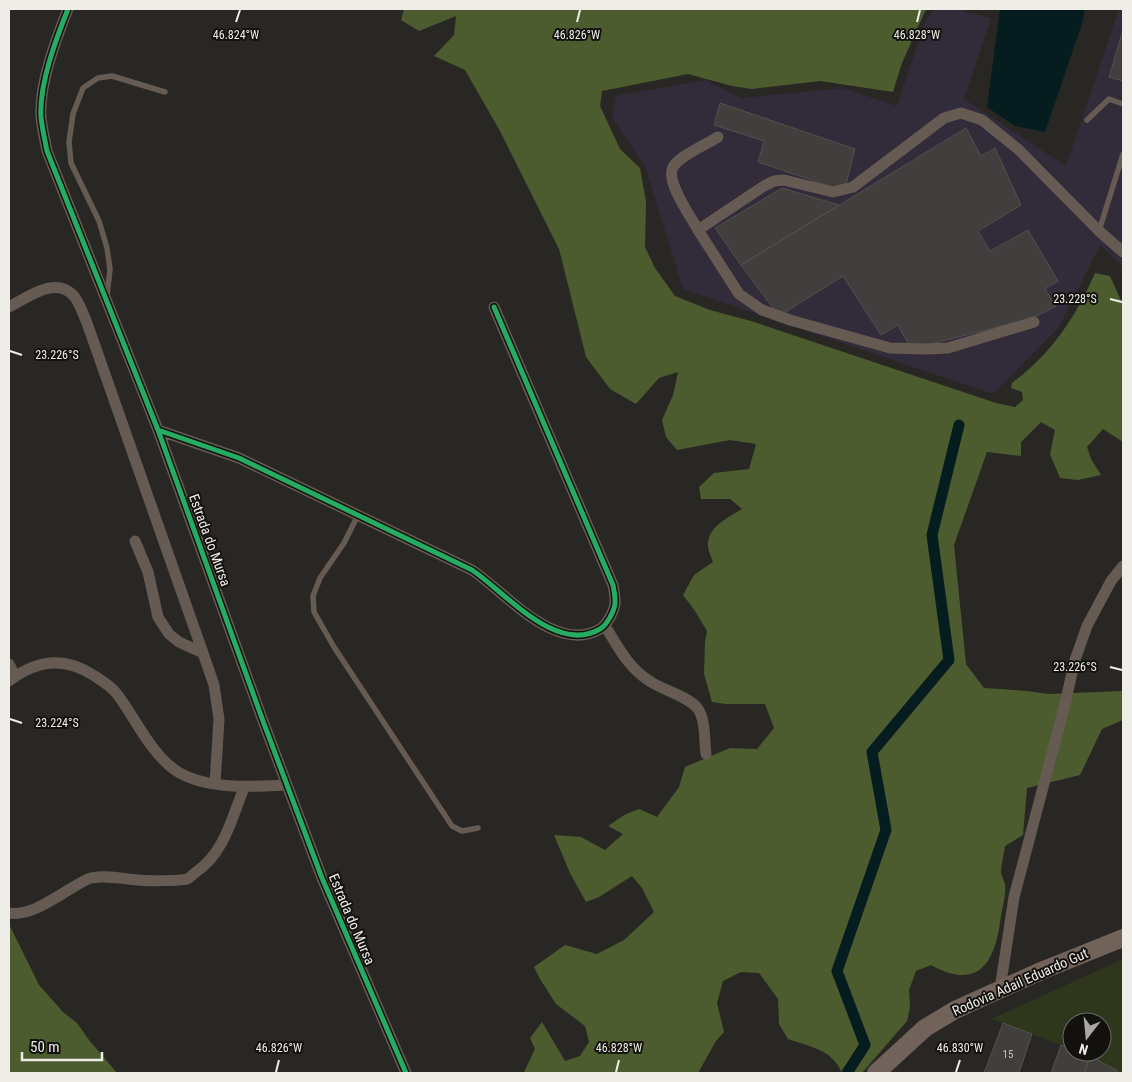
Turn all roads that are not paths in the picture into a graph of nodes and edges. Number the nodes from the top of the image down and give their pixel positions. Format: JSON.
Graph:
{"nodes":[{"id":1,"x":68,"y":9,"type":"edge"},
{"id":2,"x":165,"y":92,"type":"dead end"},
{"id":3,"x":1123,"y":104,"type":"edge"},
{"id":4,"x":1087,"y":120,"type":"dead end"},
{"id":5,"x":718,"y":136,"type":"dead end"},
{"id":6,"x":1123,"y":154,"type":"edge"},
{"id":7,"x":698,"y":230,"type":"junction"},
{"id":8,"x":1099,"y":231,"type":"junction"},
{"id":9,"x":1123,"y":252,"type":"edge"},
{"id":10,"x":107,"y":300,"type":"junction"},
{"id":11,"x":9,"y":307,"type":"edge"},
{"id":12,"x":494,"y":307,"type":"dead end"},
{"id":13,"x":1034,"y":322,"type":"dead end"},
{"id":14,"x":158,"y":430,"type":"junction"},
{"id":15,"x":358,"y":515,"type":"junction"},
{"id":16,"x":135,"y":541,"type":"dead end"},
{"id":17,"x":1123,"y":566,"type":"edge"},
{"id":18,"x":605,"y":626,"type":"junction"},
{"id":19,"x":203,"y":652,"type":"junction"},
{"id":20,"x":9,"y":664,"type":"edge"},
{"id":21,"x":12,"y":679,"type":"edge"},
{"id":22,"x":706,"y":754,"type":"dead end"},
{"id":23,"x":215,"y":784,"type":"junction"},
{"id":24,"x":287,"y":785,"type":"junction"},
{"id":25,"x":244,"y":788,"type":"junction"},
{"id":26,"x":478,"y":828,"type":"dead end"},
{"id":27,"x":9,"y":913,"type":"edge"},
{"id":28,"x":1123,"y":938,"type":"edge"},
{"id":29,"x":1000,"y":989,"type":"junction"},
{"id":30,"x":406,"y":1073,"type":"edge"},
{"id":31,"x":876,"y":1073,"type":"edge"}],
"edges":[{"from":1,"to":10,"type":"street","name":"Estrada do Mursa"},
{"from":2,"to":10,"type":"lane"},
{"from":3,"to":4,"type":"lane"},
{"from":5,"to":7,"type":"street"},
{"from":6,"to":8,"type":"lane"},
{"from":7,"to":8,"type":"street"},
{"from":7,"to":13,"type":"street"},
{"from":8,"to":9,"type":"street"},
{"from":10,"to":14,"type":"street","name":"Estrada do Mursa"},
{"from":11,"to":19,"type":"street"},
{"from":12,"to":18,"type":"street"},
{"from":14,"to":15,"type":"street"},
{"from":14,"to":24,"type":"street","name":"Estrada do Mursa"},
{"from":15,"to":18,"type":"street"},
{"from":15,"to":26,"type":"lane"},
{"from":16,"to":19,"type":"street"},
{"from":17,"to":29,"type":"street"},
{"from":18,"to":22,"type":"street"},
{"from":19,"to":23,"type":"street"},
{"from":20,"to":21,"type":"street"},
{"from":21,"to":23,"type":"street"},
{"from":23,"to":25,"type":"street"},
{"from":24,"to":25,"type":"street"},
{"from":24,"to":30,"type":"street","name":"Estrada do Mursa"},
{"from":25,"to":27,"type":"street"},
{"from":28,"to":29,"type":"main road","name":"Rodovia Adail Eduardo Gut"},
{"from":29,"to":31,"type":"main road","name":"Rodovia Adail Eduardo Gut"}]}
